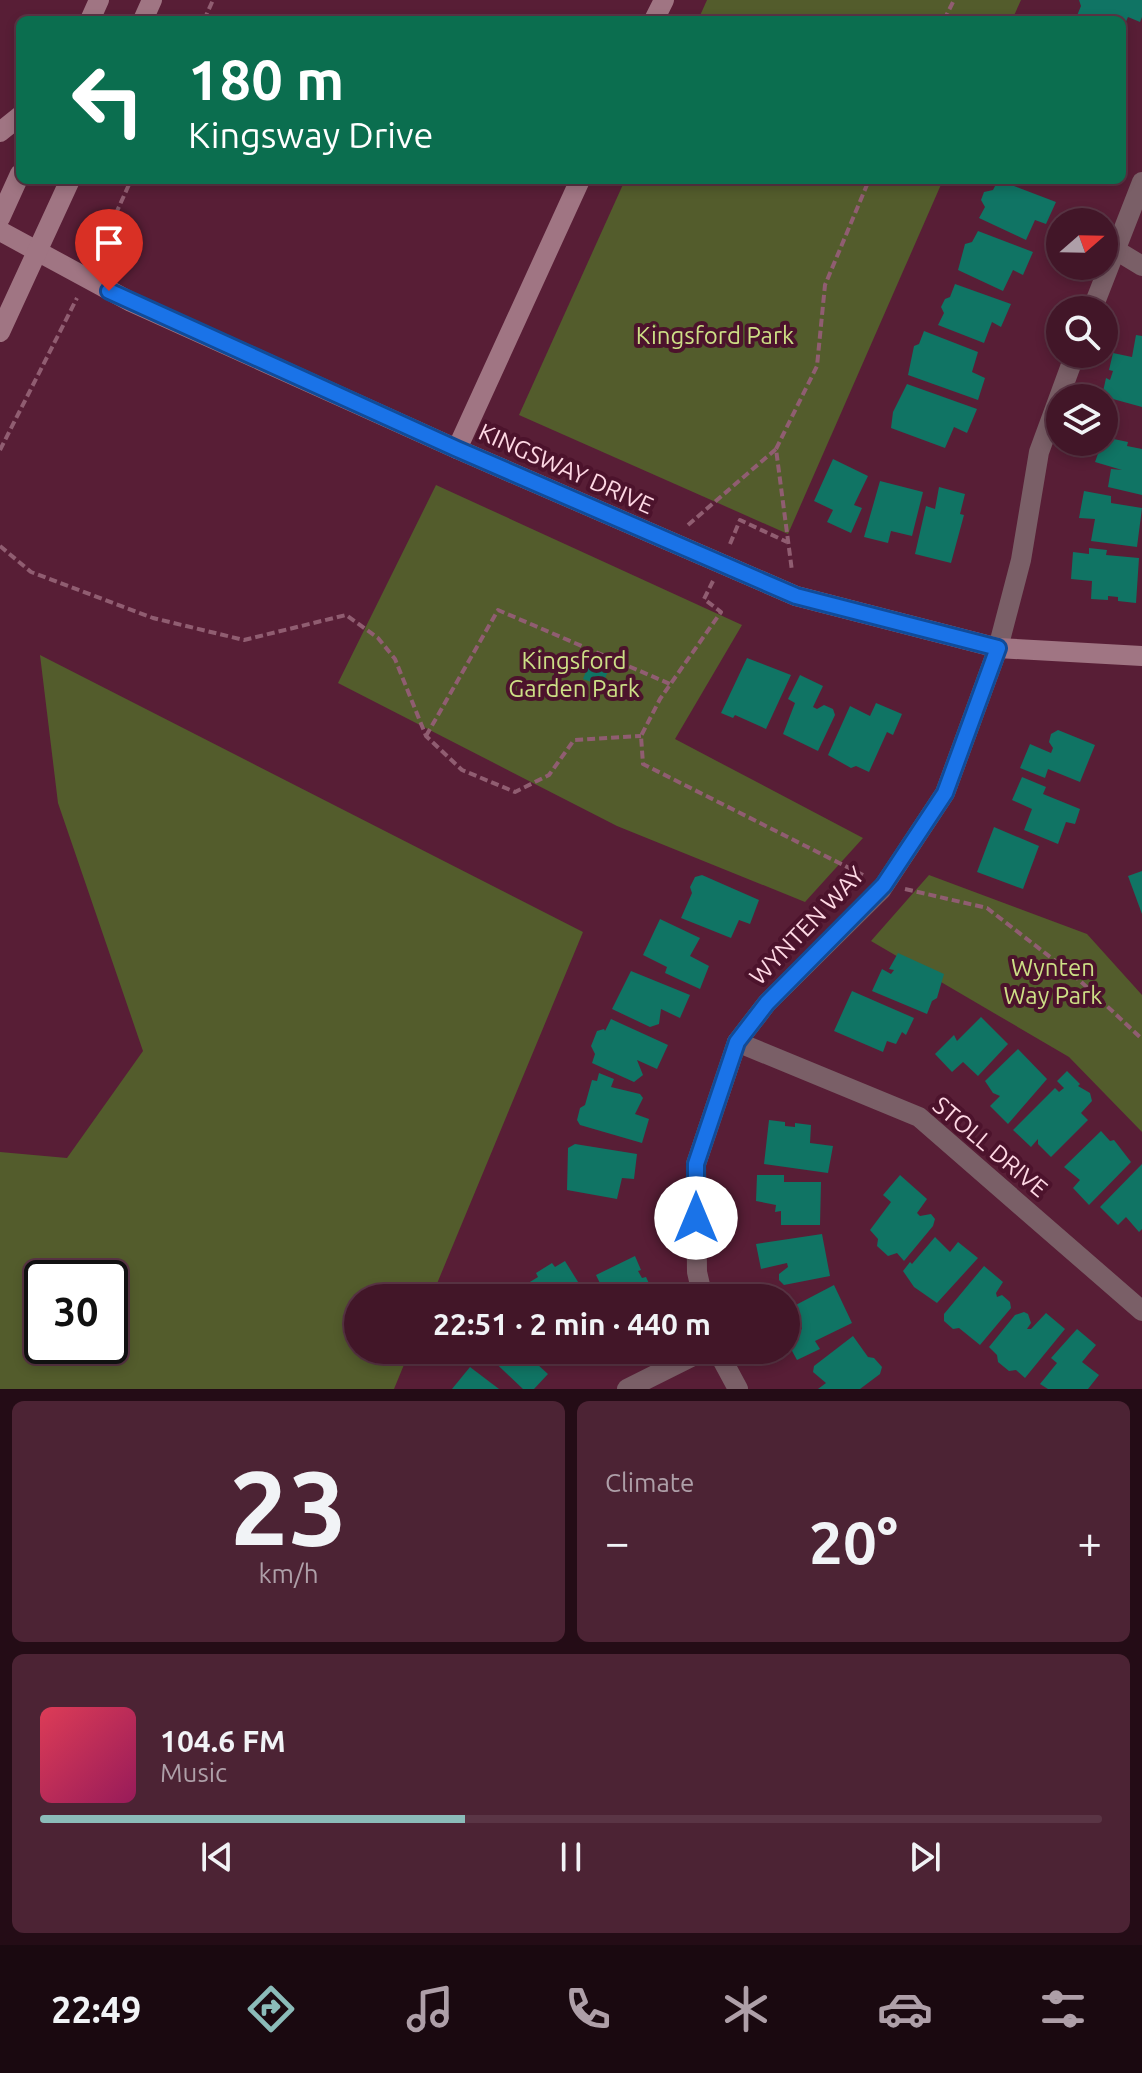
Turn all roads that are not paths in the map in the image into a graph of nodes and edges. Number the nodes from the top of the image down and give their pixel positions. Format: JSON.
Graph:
{"nodes":[{"id":1,"x":16,"y":119,"type":"edge"},
{"id":2,"x":0,"y":132,"type":"edge"},
{"id":3,"x":1142,"y":182,"type":"edge"},
{"id":4,"x":16,"y":183,"type":"edge"},
{"id":5,"x":68,"y":184,"type":"edge"},
{"id":6,"x":578,"y":184,"type":"edge"},
{"id":7,"x":0,"y":218,"type":"edge"},
{"id":8,"x":0,"y":231,"type":"edge"},
{"id":9,"x":1118,"y":239,"type":"edge"},
{"id":10,"x":38,"y":251,"type":"junction"},
{"id":11,"x":1118,"y":251,"type":"edge"},
{"id":12,"x":1142,"y":266,"type":"edge"},
{"id":13,"x":0,"y":332,"type":"edge"},
{"id":14,"x":1070,"y":368,"type":"edge"},
{"id":15,"x":457,"y":449,"type":"junction"},
{"id":16,"x":998,"y":648,"type":"junction"},
{"id":17,"x":1142,"y":656,"type":"edge"},
{"id":18,"x":737,"y":1042,"type":"junction"},
{"id":19,"x":700,"y":1284,"type":"edge"},
{"id":20,"x":1142,"y":1311,"type":"edge"},
{"id":21,"x":677,"y":1364,"type":"edge"},
{"id":22,"x":725,"y":1364,"type":"edge"},
{"id":23,"x":627,"y":1389,"type":"edge"},
{"id":24,"x":738,"y":1389,"type":"edge"}],
"edges":[{"from":1,"to":2,"type":"street"},
{"from":3,"to":9,"type":"street"},
{"from":4,"to":7,"type":"street"},
{"from":5,"to":10,"type":"street"},
{"from":6,"to":15,"type":"street"},
{"from":8,"to":10,"type":"street","name":"KINGSWAY DRIVE"},
{"from":10,"to":13,"type":"street"},
{"from":10,"to":15,"type":"street","name":"KINGSWAY DRIVE"},
{"from":11,"to":12,"type":"street"},
{"from":14,"to":16,"type":"street","name":"WYNTEN WAY"},
{"from":15,"to":16,"type":"street","name":"KINGSWAY DRIVE"},
{"from":16,"to":17,"type":"street","name":"KINGSWAY DRIVE"},
{"from":16,"to":18,"type":"street","name":"WYNTEN WAY"},
{"from":18,"to":19,"type":"street","name":"WYNTEN WAY"},
{"from":18,"to":20,"type":"street","name":"STOLL DRIVE"},
{"from":21,"to":23,"type":"street"},
{"from":22,"to":24,"type":"street"}]}
